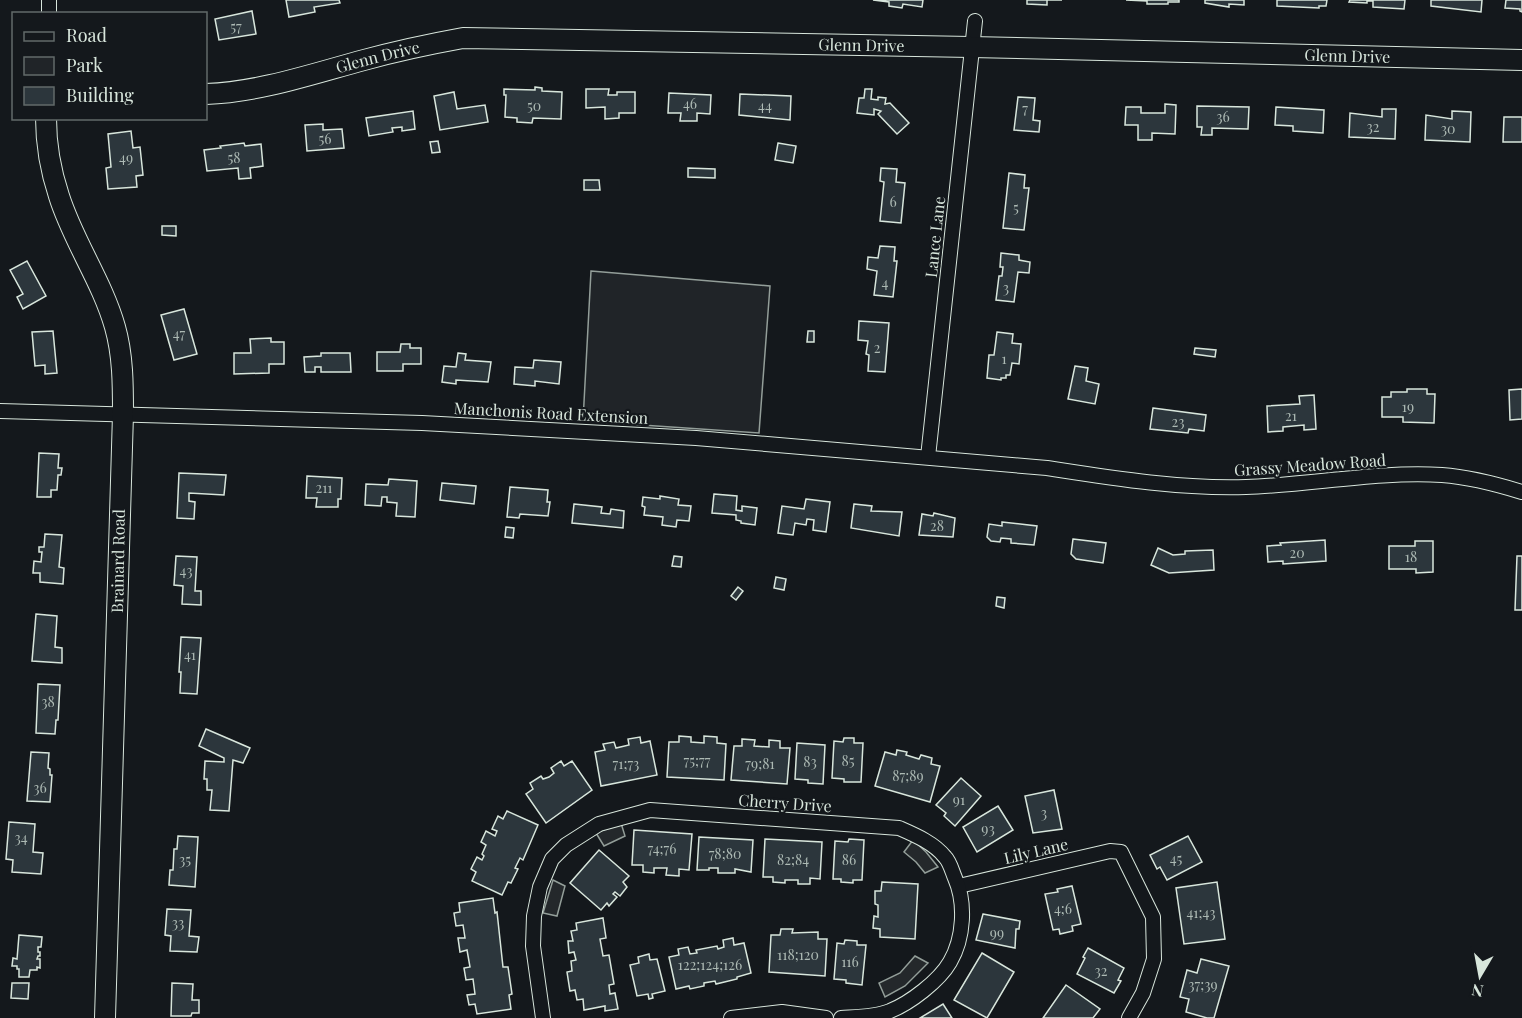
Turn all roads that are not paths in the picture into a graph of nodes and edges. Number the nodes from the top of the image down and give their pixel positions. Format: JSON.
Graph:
{"nodes":[{"id":1,"x":975,"y":21,"type":"dead end"},
{"id":2,"x":971,"y":47,"type":"junction"},
{"id":3,"x":1522,"y":60,"type":"edge"},
{"id":4,"x":207,"y":94,"type":"edge"},
{"id":5,"x":46,"y":120,"type":"edge"},
{"id":6,"x":0,"y":411,"type":"edge"},
{"id":7,"x":123,"y":414,"type":"junction"},
{"id":8,"x":928,"y":457,"type":"junction"},
{"id":9,"x":1098,"y":476,"type":"joint"},
{"id":10,"x":1522,"y":492,"type":"edge"},
{"id":11,"x":958,"y":886,"type":"junction"},
{"id":12,"x":105,"y":1018,"type":"edge"},
{"id":13,"x":543,"y":1018,"type":"edge"},
{"id":14,"x":731,"y":1018,"type":"edge"},
{"id":15,"x":826,"y":1018,"type":"edge"},
{"id":16,"x":841,"y":1018,"type":"edge"},
{"id":17,"x":1129,"y":1018,"type":"edge"}],
"edges":[{"from":1,"to":2,"type":"street","name":"Lance Lane"},
{"from":2,"to":3,"type":"street","name":"Glenn Drive"},
{"from":2,"to":4,"type":"street","name":"Glenn Drive"},
{"from":2,"to":8,"type":"street","name":"Lance Lane"},
{"from":5,"to":7,"type":"street","name":"Brainard Road"},
{"from":6,"to":7,"type":"street","name":"Manchonis Road Extension"},
{"from":7,"to":8,"type":"street","name":"Manchonis Road Extension"},
{"from":7,"to":12,"type":"street","name":"Brainard Road"},
{"from":8,"to":9,"type":"street","name":"Manchonis Road Extension"},
{"from":9,"to":10,"type":"street","name":"Grassy Meadow Road"},
{"from":11,"to":13,"type":"street","name":"Cherry Drive"},
{"from":11,"to":16,"type":"street","name":"Cherry Drive"},
{"from":11,"to":17,"type":"street","name":"Lily Lane"},
{"from":14,"to":15,"type":"street"}]}
